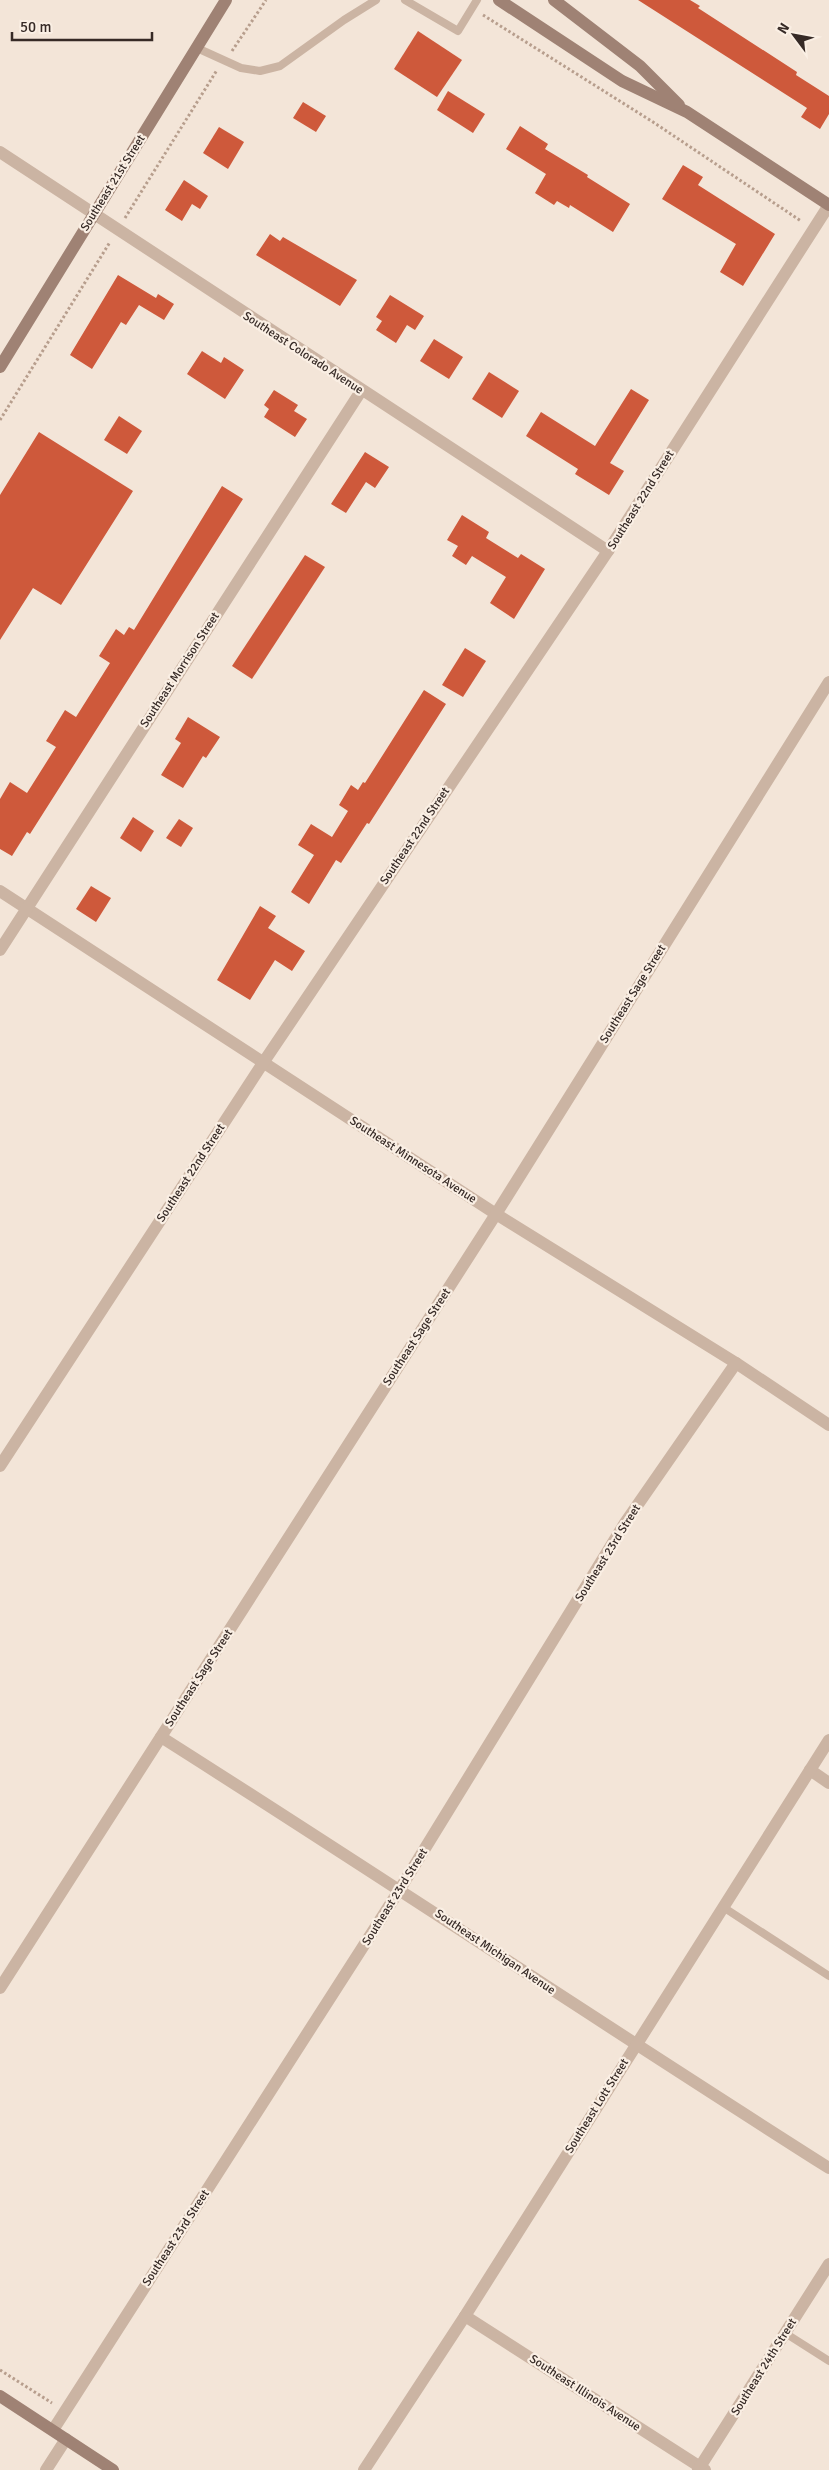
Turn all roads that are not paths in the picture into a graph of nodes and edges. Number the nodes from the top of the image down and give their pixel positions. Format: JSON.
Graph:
{"nodes":[{"id":1,"x":226,"y":0,"type":"edge"},
{"id":2,"x":376,"y":0,"type":"edge"},
{"id":3,"x":408,"y":0,"type":"edge"},
{"id":4,"x":477,"y":0,"type":"edge"},
{"id":5,"x":498,"y":0,"type":"edge"},
{"id":6,"x":554,"y":0,"type":"edge"},
{"id":7,"x":197,"y":48,"type":"junction"},
{"id":8,"x":686,"y":112,"type":"junction"},
{"id":9,"x":0,"y":152,"type":"edge"},
{"id":10,"x":829,"y":205,"type":"edge"},
{"id":11,"x":94,"y":214,"type":"junction"},
{"id":12,"x":0,"y":366,"type":"edge"},
{"id":13,"x":361,"y":391,"type":"junction"},
{"id":14,"x":608,"y":551,"type":"junction"},
{"id":15,"x":829,"y":682,"type":"edge"},
{"id":16,"x":0,"y":891,"type":"edge"},
{"id":17,"x":26,"y":908,"type":"junction"},
{"id":18,"x":0,"y":950,"type":"edge"},
{"id":19,"x":263,"y":1062,"type":"junction"},
{"id":20,"x":496,"y":1214,"type":"junction"},
{"id":21,"x":736,"y":1363,"type":"junction"},
{"id":22,"x":829,"y":1425,"type":"edge"},
{"id":23,"x":0,"y":1466,"type":"edge"},
{"id":24,"x":161,"y":1737,"type":"junction"},
{"id":25,"x":829,"y":1740,"type":"edge"},
{"id":26,"x":810,"y":1770,"type":"junction"},
{"id":27,"x":829,"y":1783,"type":"edge"},
{"id":28,"x":400,"y":1889,"type":"junction"},
{"id":29,"x":723,"y":1907,"type":"junction"},
{"id":30,"x":829,"y":1976,"type":"edge"},
{"id":31,"x":0,"y":1988,"type":"edge"},
{"id":32,"x":635,"y":2046,"type":"junction"},
{"id":33,"x":829,"y":2168,"type":"edge"},
{"id":34,"x":829,"y":2264,"type":"edge"},
{"id":35,"x":465,"y":2316,"type":"junction"},
{"id":36,"x":785,"y":2333,"type":"junction"},
{"id":37,"x":829,"y":2361,"type":"edge"},
{"id":38,"x":0,"y":2396,"type":"edge"},
{"id":39,"x":53,"y":2430,"type":"junction"},
{"id":40,"x":66,"y":2439,"type":"junction"},
{"id":41,"x":701,"y":2469,"type":"edge"},
{"id":42,"x":46,"y":2470,"type":"edge"},
{"id":43,"x":113,"y":2470,"type":"edge"},
{"id":44,"x":364,"y":2470,"type":"edge"}],
"edges":[{"from":1,"to":7,"type":"main road","name":"Southeast 21st Street"},
{"from":2,"to":7,"type":"lane"},
{"from":3,"to":4,"type":"lane"},
{"from":5,"to":8,"type":"main road"},
{"from":6,"to":8,"type":"main road"},
{"from":7,"to":11,"type":"main road","name":"Southeast 21st Street"},
{"from":8,"to":10,"type":"main road"},
{"from":9,"to":11,"type":"street","name":"Southeast Colorado Avenue"},
{"from":10,"to":14,"type":"street","name":"Southeast 22nd Street"},
{"from":11,"to":12,"type":"main road","name":"Southeast 21st Street"},
{"from":11,"to":13,"type":"street","name":"Southeast Colorado Avenue"},
{"from":13,"to":14,"type":"street","name":"Southeast Colorado Avenue"},
{"from":13,"to":17,"type":"street","name":"Southeast Morrison Street"},
{"from":14,"to":19,"type":"street","name":"Southeast 22nd Street"},
{"from":15,"to":20,"type":"street","name":"Southeast Sage Street"},
{"from":16,"to":17,"type":"street","name":"Southeast Minnesota Avenue"},
{"from":17,"to":18,"type":"street","name":"Southeast Morrison Street"},
{"from":17,"to":19,"type":"street","name":"Southeast Minnesota Avenue"},
{"from":19,"to":20,"type":"street","name":"Southeast Minnesota Avenue"},
{"from":19,"to":23,"type":"street","name":"Southeast 22nd Street"},
{"from":20,"to":21,"type":"street","name":"Southeast Minnesota Avenue"},
{"from":20,"to":24,"type":"street","name":"Southeast Sage Street"},
{"from":21,"to":22,"type":"street","name":"Southeast Minnesota Avenue"},
{"from":21,"to":28,"type":"street","name":"Southeast 23rd Street"},
{"from":24,"to":28,"type":"street","name":"Southeast Michigan Avenue"},
{"from":24,"to":31,"type":"street","name":"Southeast Sage Street"},
{"from":25,"to":26,"type":"street","name":"Southeast Lott Street"},
{"from":26,"to":27,"type":"street"},
{"from":26,"to":29,"type":"street","name":"Southeast Lott Street"},
{"from":28,"to":32,"type":"street","name":"Southeast Michigan Avenue"},
{"from":28,"to":39,"type":"street","name":"Southeast 23rd Street"},
{"from":29,"to":30,"type":"lane"},
{"from":29,"to":32,"type":"street","name":"Southeast Lott Street"},
{"from":32,"to":33,"type":"street","name":"Southeast Michigan Avenue"},
{"from":32,"to":35,"type":"street","name":"Southeast Lott Street"},
{"from":34,"to":36,"type":"street","name":"Southeast 24th Street"},
{"from":35,"to":41,"type":"street","name":"Southeast Illinois Avenue"},
{"from":35,"to":44,"type":"street","name":"Southeast Lott Street"},
{"from":36,"to":37,"type":"lane"},
{"from":36,"to":41,"type":"street","name":"Southeast 24th Street"},
{"from":38,"to":39,"type":"main road"},
{"from":39,"to":40,"type":"main road"},
{"from":40,"to":42,"type":"street"},
{"from":40,"to":43,"type":"main road"}]}
